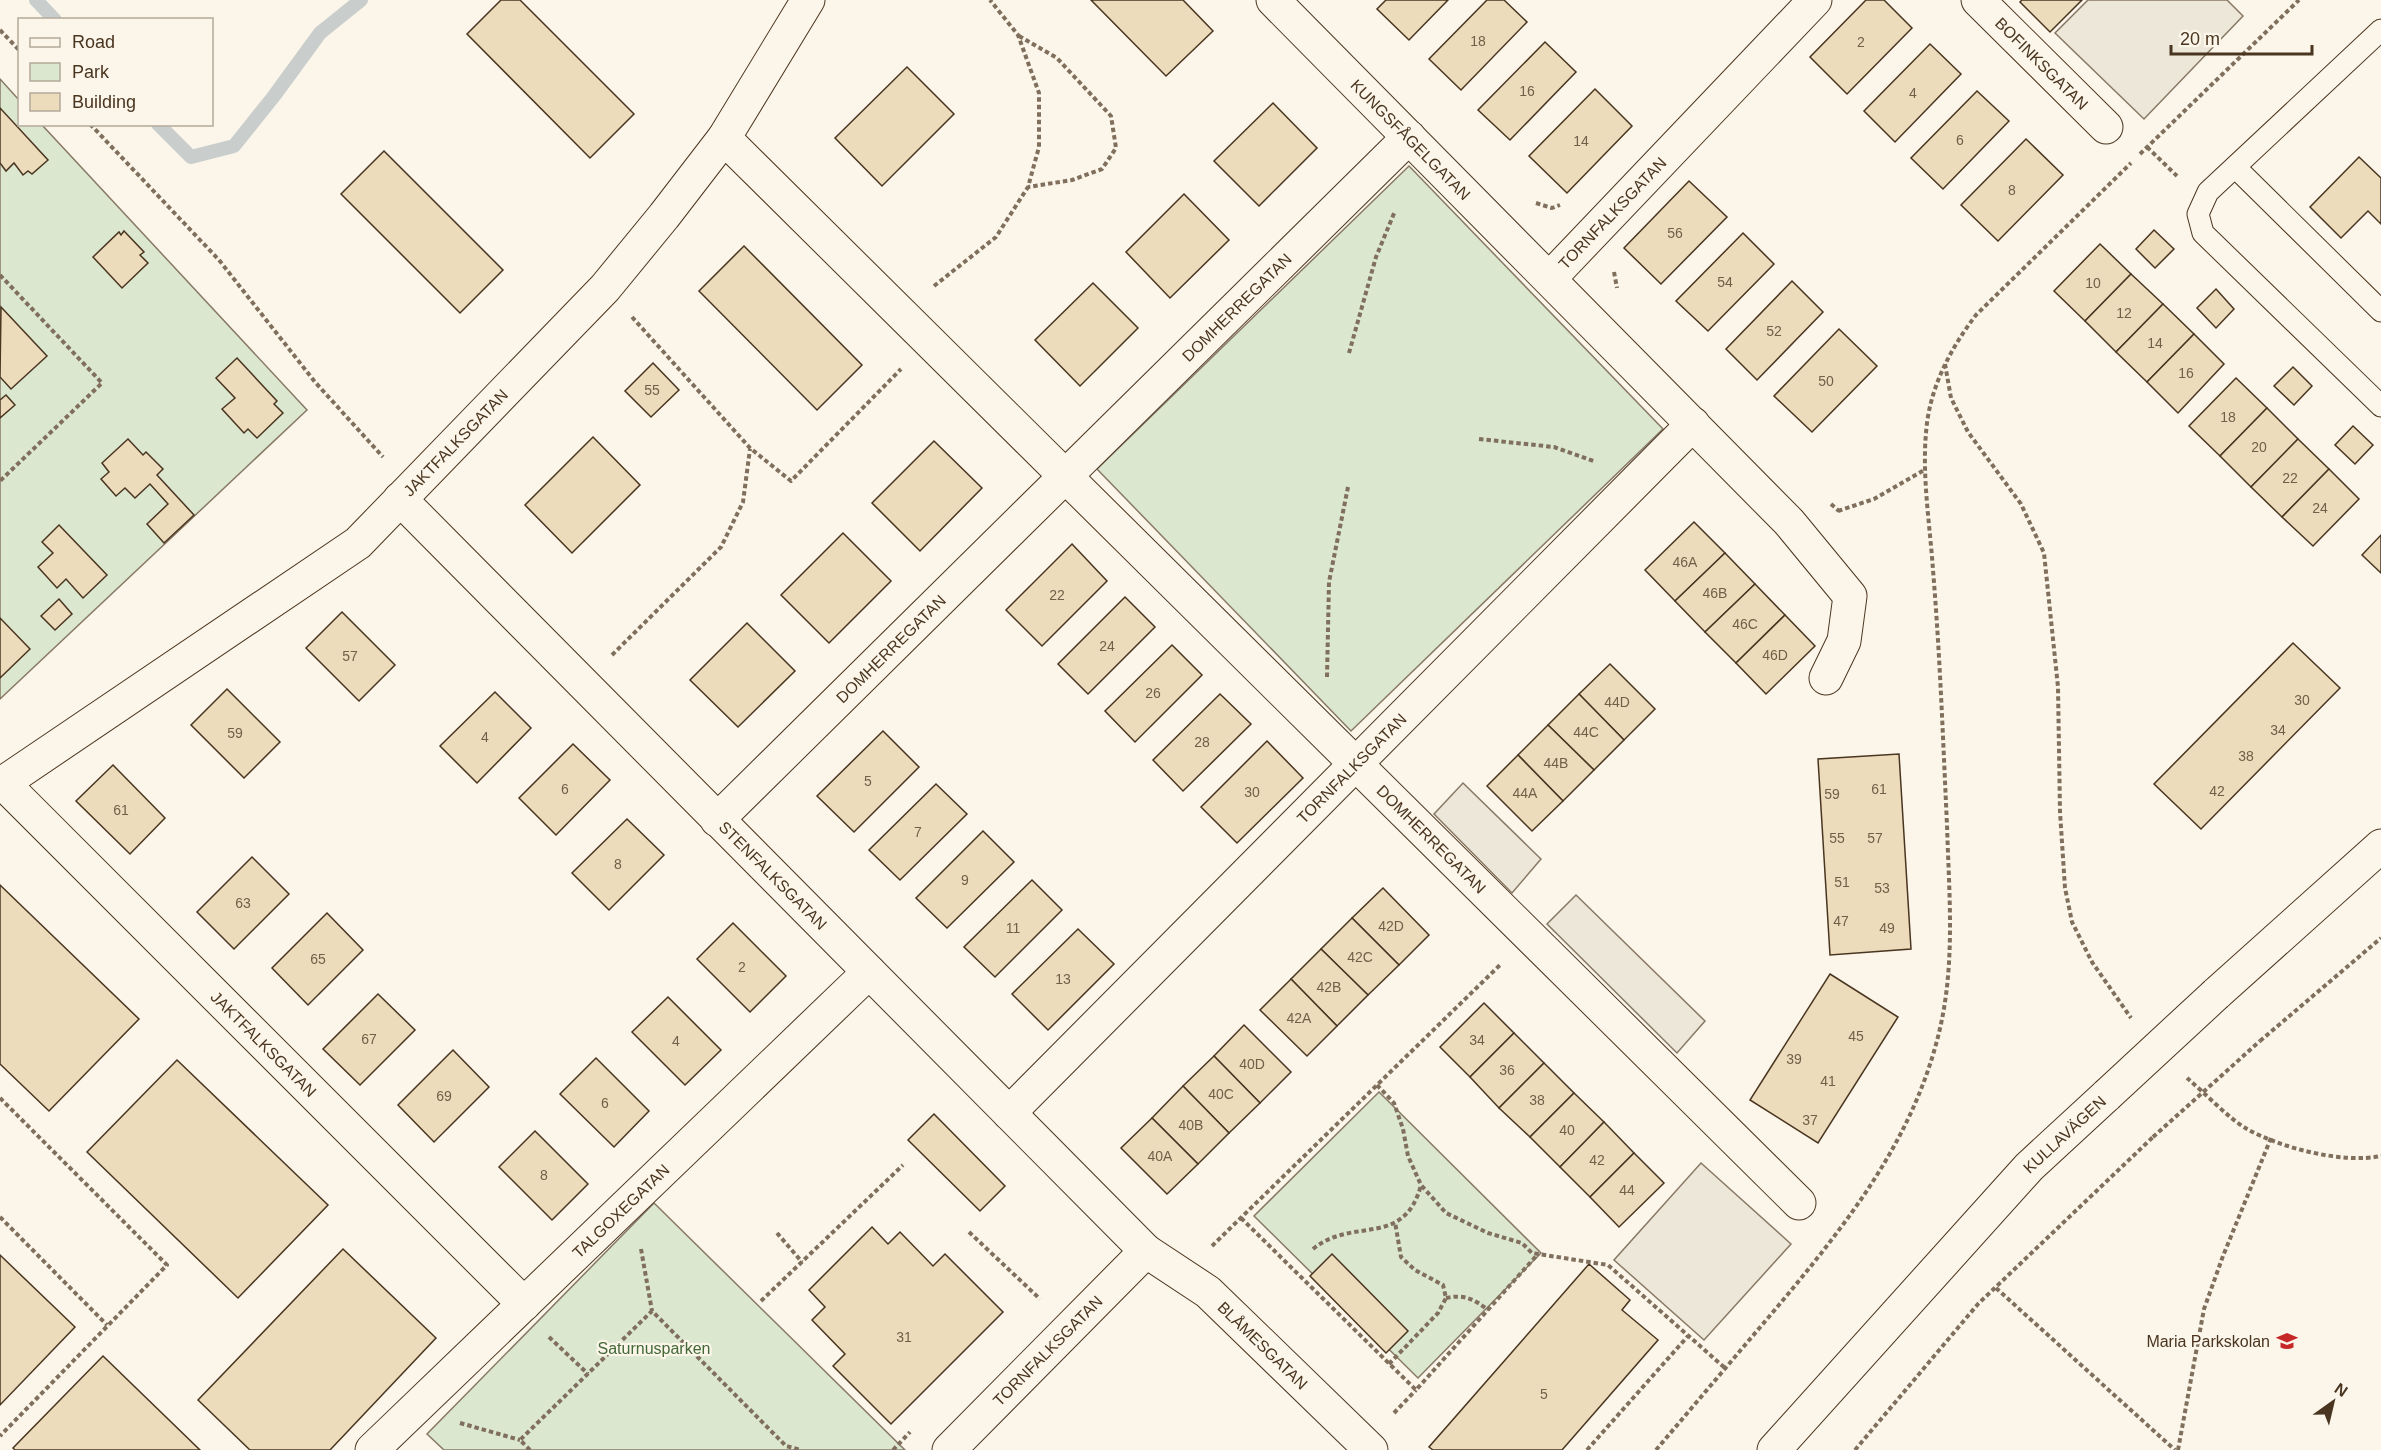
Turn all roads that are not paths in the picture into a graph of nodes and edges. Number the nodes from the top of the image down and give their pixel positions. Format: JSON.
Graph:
{"nodes":[{"id":1,"x":808,"y":0,"type":"edge"},
{"id":2,"x":1274,"y":0,"type":"edge"},
{"id":3,"x":1815,"y":0,"type":"edge"},
{"id":4,"x":1978,"y":0,"type":"edge"},
{"id":5,"x":2381,"y":30,"type":"edge"},
{"id":6,"x":2106,"y":127,"type":"dead end"},
{"id":7,"x":724,"y":138,"type":"junction"},
{"id":8,"x":1415,"y":143,"type":"junction"},
{"id":9,"x":2235,"y":167,"type":"junction"},
{"id":10,"x":1550,"y":279,"type":"junction"},
{"id":11,"x":2381,"y":311,"type":"edge"},
{"id":12,"x":2381,"y":406,"type":"edge"},
{"id":13,"x":1693,"y":424,"type":"junction"},
{"id":14,"x":1065,"y":476,"type":"junction"},
{"id":15,"x":400,"y":499,"type":"junction"},
{"id":16,"x":1826,"y":678,"type":"dead end"},
{"id":17,"x":1355,"y":765,"type":"junction"},
{"id":18,"x":1,"y":784,"type":"edge"},
{"id":19,"x":717,"y":820,"type":"junction"},
{"id":20,"x":2381,"y":846,"type":"edge"},
{"id":21,"x":869,"y":972,"type":"junction"},
{"id":22,"x":1009,"y":1113,"type":"junction"},
{"id":23,"x":1799,"y":1203,"type":"dead end"},
{"id":24,"x":1146,"y":1251,"type":"junction"},
{"id":25,"x":522,"y":1306,"type":"junction"},
{"id":26,"x":372,"y":1450,"type":"edge"},
{"id":27,"x":950,"y":1450,"type":"edge"},
{"id":28,"x":1371,"y":1450,"type":"edge"},
{"id":29,"x":1774,"y":1450,"type":"edge"}],
"edges":[{"from":1,"to":7,"type":"street","name":"JAKTFALKSGATAN"},
{"from":2,"to":8,"type":"street","name":"KUNGSFÅGELGATAN"},
{"from":3,"to":10,"type":"street","name":"TORNFALKSGATAN"},
{"from":4,"to":6,"type":"street","name":"BOFINKSGATAN"},
{"from":5,"to":9,"type":"lane"},
{"from":7,"to":14,"type":"street","name":"DOMHERREGATAN"},
{"from":7,"to":15,"type":"street","name":"JAKTFALKSGATAN"},
{"from":8,"to":10,"type":"street","name":"KUNGSFÅGELGATAN"},
{"from":8,"to":14,"type":"street","name":"DOMHERREGATAN"},
{"from":9,"to":11,"type":"lane"},
{"from":9,"to":12,"type":"lane"},
{"from":10,"to":13,"type":"street","name":"TORNFALKSGATAN"},
{"from":13,"to":16,"type":"street","name":"TORNFALKSGATAN"},
{"from":13,"to":17,"type":"street","name":"TORNFALKSGATAN"},
{"from":14,"to":17,"type":"street","name":"DOMHERREGATAN"},
{"from":14,"to":19,"type":"street","name":"DOMHERREGATAN"},
{"from":15,"to":18,"type":"street","name":"JAKTFALKSGATAN"},
{"from":15,"to":19,"type":"street","name":"STENFALKSGATAN"},
{"from":17,"to":22,"type":"street","name":"TORNFALKSGATAN"},
{"from":17,"to":23,"type":"street","name":"DOMHERREGATAN"},
{"from":18,"to":25,"type":"street","name":"JAKTFALKSGATAN"},
{"from":19,"to":21,"type":"street","name":"STENFALKSGATAN"},
{"from":20,"to":29,"type":"street","name":"KULLAVÄGEN","bridge":true},
{"from":21,"to":22,"type":"street","name":"STENFALKSGATAN"},
{"from":21,"to":25,"type":"street","name":"TALGOXEGATAN"},
{"from":22,"to":24,"type":"street","name":"STENFALKSGATAN"},
{"from":24,"to":27,"type":"street","name":"TORNFALKSGATAN"},
{"from":24,"to":28,"type":"street","name":"BLÅMESGATAN"},
{"from":25,"to":26,"type":"street","name":"TALGOXEGATAN"}]}
